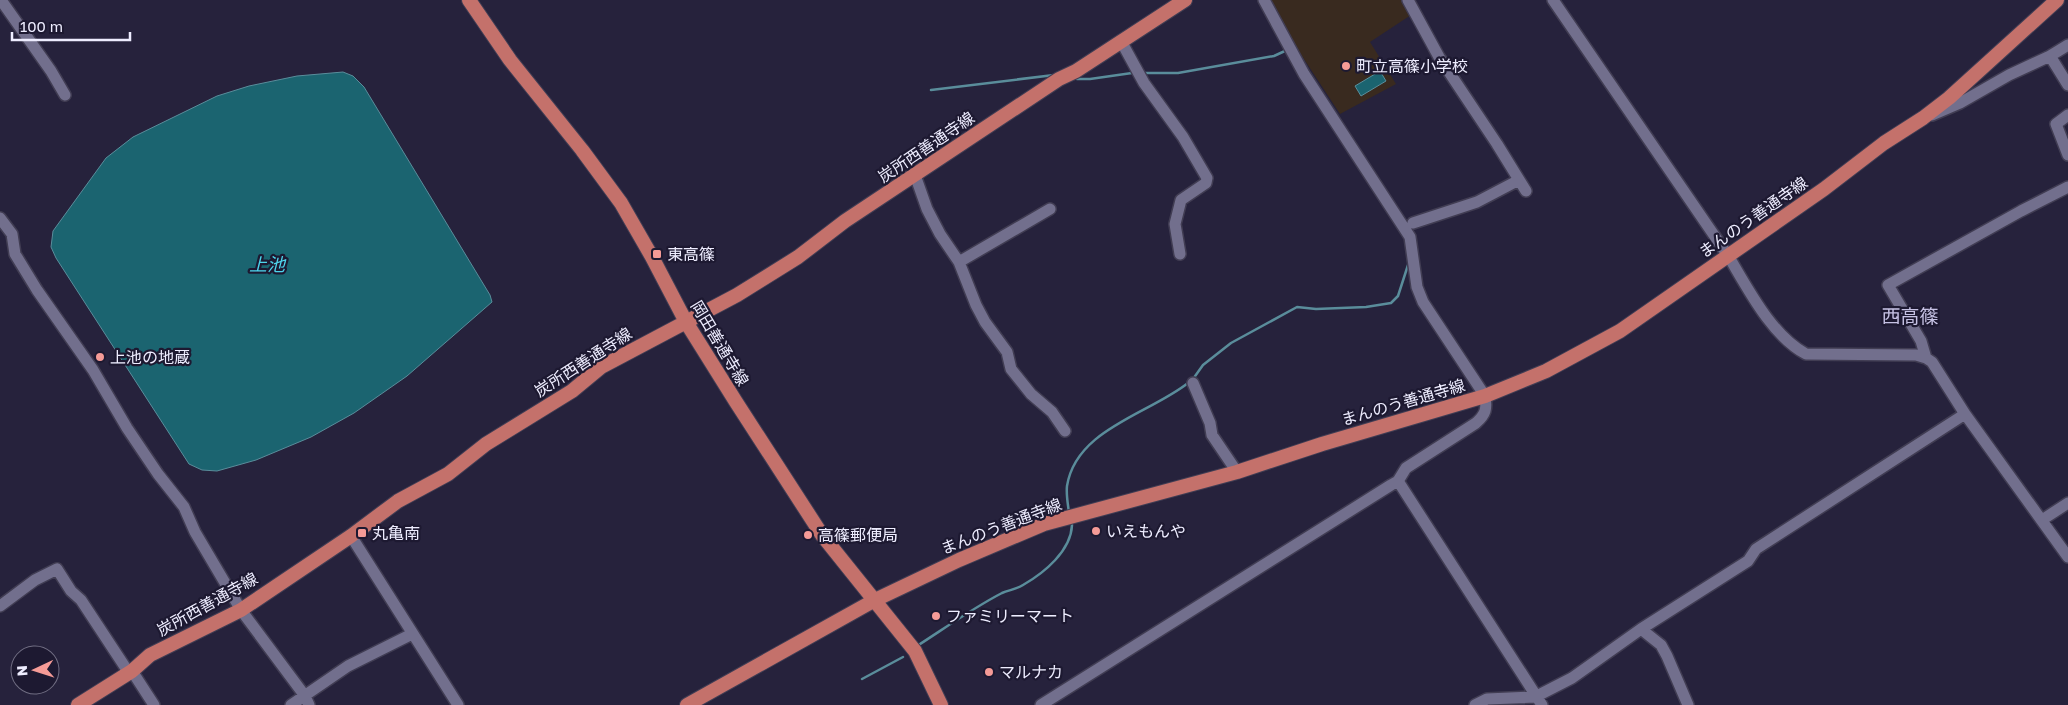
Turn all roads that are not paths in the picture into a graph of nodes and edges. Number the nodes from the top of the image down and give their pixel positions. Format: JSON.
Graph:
{"nodes":[{"id":1,"x":1,"y":0,"type":"edge"},
{"id":2,"x":469,"y":0,"type":"edge"},
{"id":3,"x":1184,"y":0,"type":"edge"},
{"id":4,"x":1264,"y":0,"type":"edge"},
{"id":5,"x":1408,"y":0,"type":"edge"},
{"id":6,"x":1553,"y":0,"type":"edge"},
{"id":7,"x":2057,"y":0,"type":"edge"},
{"id":8,"x":1121,"y":40,"type":"junction"},
{"id":9,"x":2068,"y":45,"type":"edge"},
{"id":10,"x":2050,"y":56,"type":"junction"},
{"id":11,"x":2068,"y":85,"type":"edge"},
{"id":12,"x":64,"y":96,"type":"dead end"},
{"id":13,"x":2068,"y":114,"type":"edge"},
{"id":14,"x":1923,"y":118,"type":"junction"},
{"id":15,"x":2068,"y":155,"type":"edge"},
{"id":16,"x":915,"y":175,"type":"junction"},
{"id":17,"x":1519,"y":180,"type":"junction"},
{"id":18,"x":2068,"y":187,"type":"edge"},
{"id":19,"x":1526,"y":191,"type":"dead end"},
{"id":20,"x":1050,"y":209,"type":"dead end"},
{"id":21,"x":0,"y":218,"type":"edge"},
{"id":22,"x":1413,"y":223,"type":"dead end"},
{"id":23,"x":1180,"y":254,"type":"dead end"},
{"id":24,"x":1729,"y":257,"type":"junction"},
{"id":25,"x":959,"y":262,"type":"junction"},
{"id":26,"x":686,"y":322,"type":"junction"},
{"id":27,"x":1926,"y":358,"type":"junction"},
{"id":28,"x":1192,"y":383,"type":"dead end"},
{"id":29,"x":1485,"y":396,"type":"junction"},
{"id":30,"x":1965,"y":414,"type":"junction"},
{"id":31,"x":1065,"y":431,"type":"dead end"},
{"id":32,"x":1237,"y":472,"type":"junction"},
{"id":33,"x":1398,"y":481,"type":"junction"},
{"id":34,"x":2068,"y":503,"type":"edge"},
{"id":35,"x":2042,"y":520,"type":"junction"},
{"id":36,"x":351,"y":536,"type":"junction"},
{"id":37,"x":2068,"y":558,"type":"edge"},
{"id":38,"x":875,"y":600,"type":"junction"},
{"id":39,"x":0,"y":606,"type":"edge"},
{"id":40,"x":241,"y":610,"type":"junction"},
{"id":41,"x":1641,"y":629,"type":"junction"},
{"id":42,"x":412,"y":634,"type":"junction"},
{"id":43,"x":130,"y":672,"type":"junction"},
{"id":44,"x":307,"y":701,"type":"edge"},
{"id":45,"x":1538,"y":701,"type":"edge"},
{"id":46,"x":78,"y":705,"type":"edge"},
{"id":47,"x":154,"y":705,"type":"edge"},
{"id":48,"x":291,"y":705,"type":"edge"},
{"id":49,"x":458,"y":705,"type":"edge"},
{"id":50,"x":687,"y":705,"type":"edge"},
{"id":51,"x":941,"y":705,"type":"edge"},
{"id":52,"x":1041,"y":705,"type":"edge"},
{"id":53,"x":1475,"y":705,"type":"edge"},
{"id":54,"x":1688,"y":705,"type":"edge"}],
"edges":[{"from":1,"to":12,"type":"street"},
{"from":2,"to":26,"type":"main road","name":"岡田善通寺線"},
{"from":3,"to":8,"type":"main road","name":"炭所西善通寺線"},
{"from":4,"to":29,"type":"street"},
{"from":5,"to":17,"type":"street"},
{"from":6,"to":24,"type":"street"},
{"from":7,"to":14,"type":"main road","name":"まんのう善通寺線"},
{"from":8,"to":16,"type":"main road","name":"炭所西善通寺線"},
{"from":8,"to":23,"type":"street"},
{"from":9,"to":10,"type":"street"},
{"from":10,"to":11,"type":"street"},
{"from":10,"to":14,"type":"street"},
{"from":13,"to":15,"type":"street"},
{"from":14,"to":24,"type":"main road","name":"まんのう善通寺線"},
{"from":16,"to":25,"type":"street"},
{"from":16,"to":26,"type":"main road","name":"炭所西善通寺線"},
{"from":17,"to":19,"type":"street"},
{"from":17,"to":22,"type":"street"},
{"from":18,"to":27,"type":"street"},
{"from":20,"to":25,"type":"street"},
{"from":21,"to":40,"type":"street"},
{"from":24,"to":27,"type":"street"},
{"from":24,"to":29,"type":"main road","name":"まんのう善通寺線"},
{"from":25,"to":31,"type":"street"},
{"from":26,"to":36,"type":"main road","name":"炭所西善通寺線"},
{"from":26,"to":38,"type":"main road","name":"岡田善通寺線"},
{"from":27,"to":30,"type":"street"},
{"from":28,"to":32,"type":"street"},
{"from":29,"to":32,"type":"main road","name":"まんのう善通寺線"},
{"from":29,"to":33,"type":"street"},
{"from":30,"to":35,"type":"street"},
{"from":30,"to":41,"type":"street"},
{"from":32,"to":38,"type":"main road","name":"まんのう善通寺線"},
{"from":33,"to":45,"type":"street"},
{"from":33,"to":52,"type":"street"},
{"from":34,"to":35,"type":"street"},
{"from":35,"to":37,"type":"street"},
{"from":36,"to":40,"type":"main road","name":"炭所西善通寺線"},
{"from":36,"to":42,"type":"street"},
{"from":38,"to":50,"type":"main road","name":"まんのう善通寺線"},
{"from":38,"to":51,"type":"main road","name":"岡田善通寺線"},
{"from":39,"to":43,"type":"street"},
{"from":40,"to":43,"type":"main road","name":"炭所西善通寺線"},
{"from":40,"to":44,"type":"street"},
{"from":41,"to":45,"type":"street"},
{"from":41,"to":54,"type":"street"},
{"from":42,"to":44,"type":"street"},
{"from":42,"to":49,"type":"street"},
{"from":43,"to":46,"type":"main road","name":"炭所西善通寺線"},
{"from":43,"to":47,"type":"street"},
{"from":44,"to":48,"type":"street"},
{"from":45,"to":53,"type":"street"}]}
